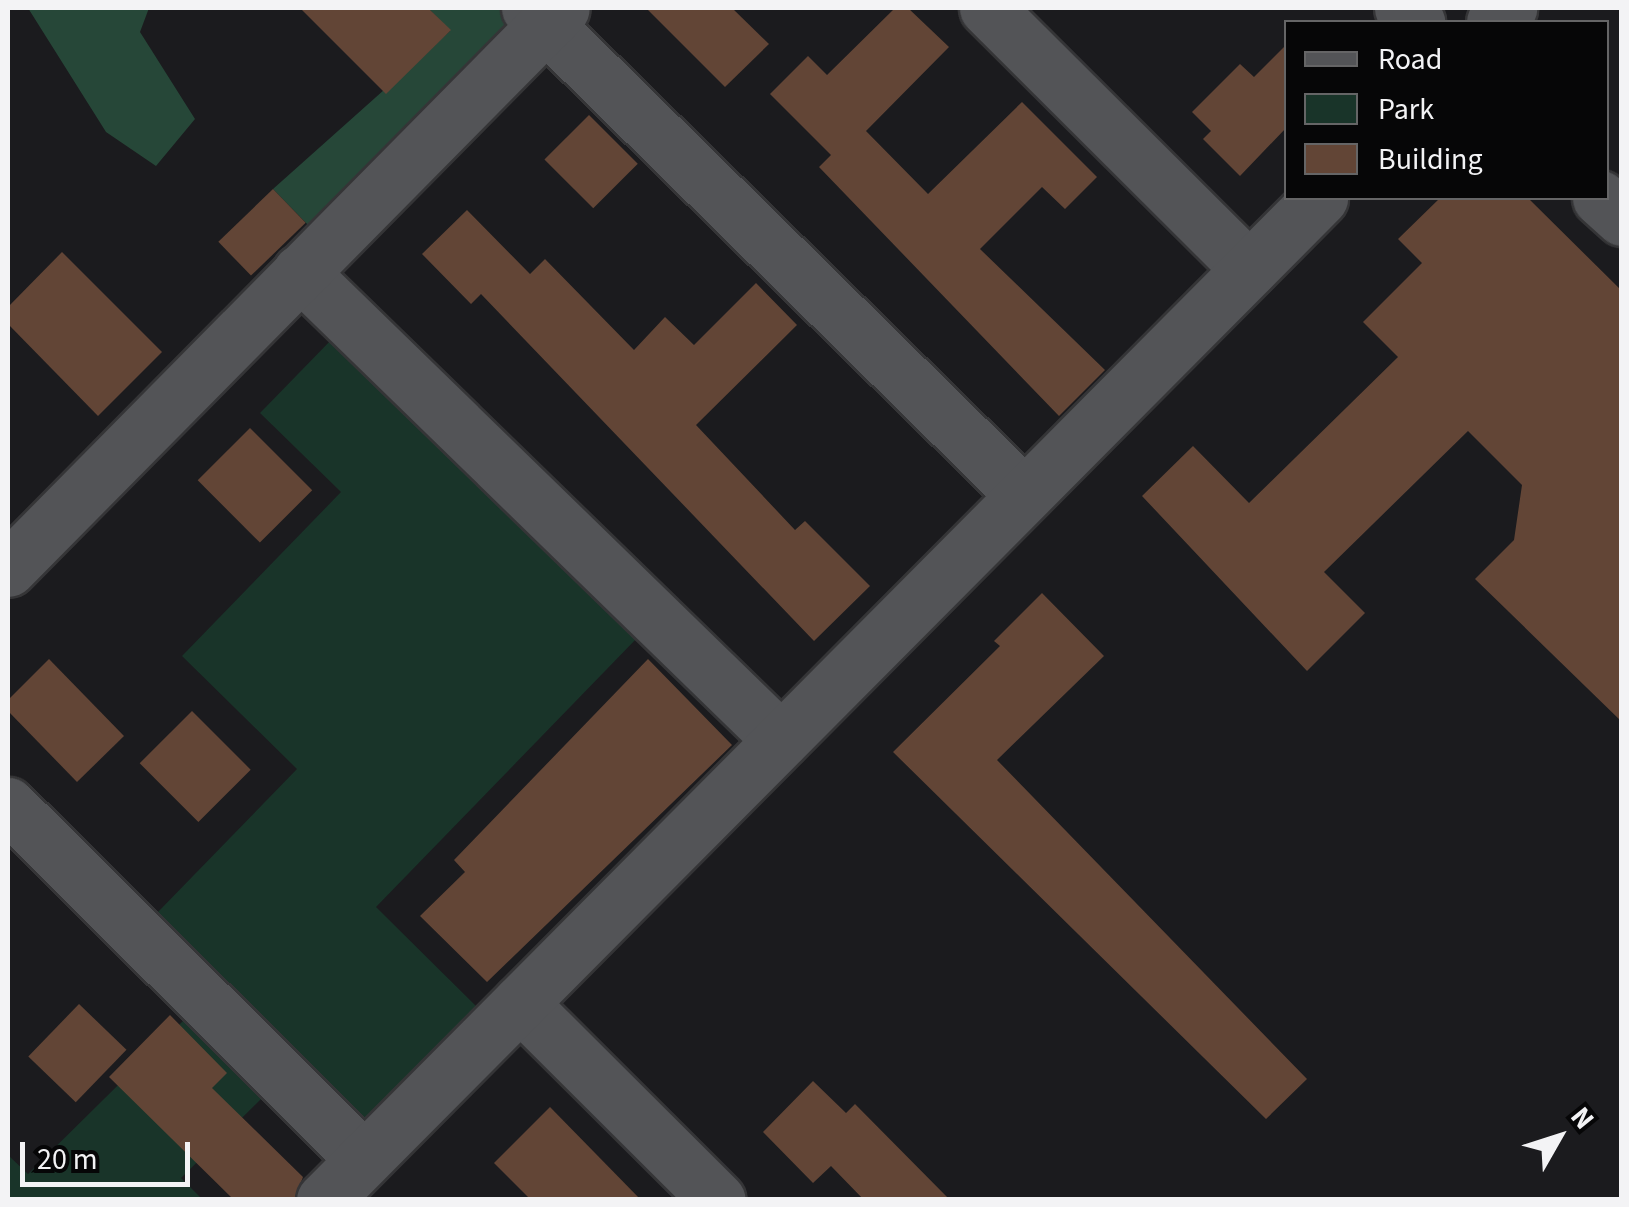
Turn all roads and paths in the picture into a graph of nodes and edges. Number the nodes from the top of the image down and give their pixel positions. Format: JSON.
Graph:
{"nodes":[{"id":1,"x":987,"y":8,"type":"edge"},
{"id":2,"x":545,"y":13,"type":"edge"},
{"id":3,"x":1318,"y":200,"type":"edge"},
{"id":4,"x":1602,"y":200,"type":"edge"},
{"id":5,"x":1622,"y":218,"type":"edge"},
{"id":6,"x":1249,"y":269,"type":"junction"},
{"id":7,"x":300,"y":272,"type":"junction"},
{"id":8,"x":1024,"y":495,"type":"junction"},
{"id":9,"x":8,"y":569,"type":"edge"},
{"id":10,"x":781,"y":740,"type":"junction"},
{"id":11,"x":8,"y":805,"type":"edge"},
{"id":12,"x":520,"y":1002,"type":"junction"},
{"id":13,"x":364,"y":1160,"type":"junction"},
{"id":14,"x":324,"y":1200,"type":"edge"},
{"id":15,"x":718,"y":1200,"type":"edge"}],
"edges":[{"from":1,"to":6,"type":"street"},
{"from":2,"to":7,"type":"street"},
{"from":2,"to":8,"type":"street"},
{"from":3,"to":6,"type":"street"},
{"from":4,"to":5,"type":"street"},
{"from":6,"to":8,"type":"street"},
{"from":7,"to":9,"type":"street"},
{"from":7,"to":10,"type":"street"},
{"from":8,"to":10,"type":"street"},
{"from":10,"to":12,"type":"street"},
{"from":11,"to":13,"type":"street"},
{"from":12,"to":13,"type":"street"},
{"from":12,"to":15,"type":"street"},
{"from":13,"to":14,"type":"street"}]}
